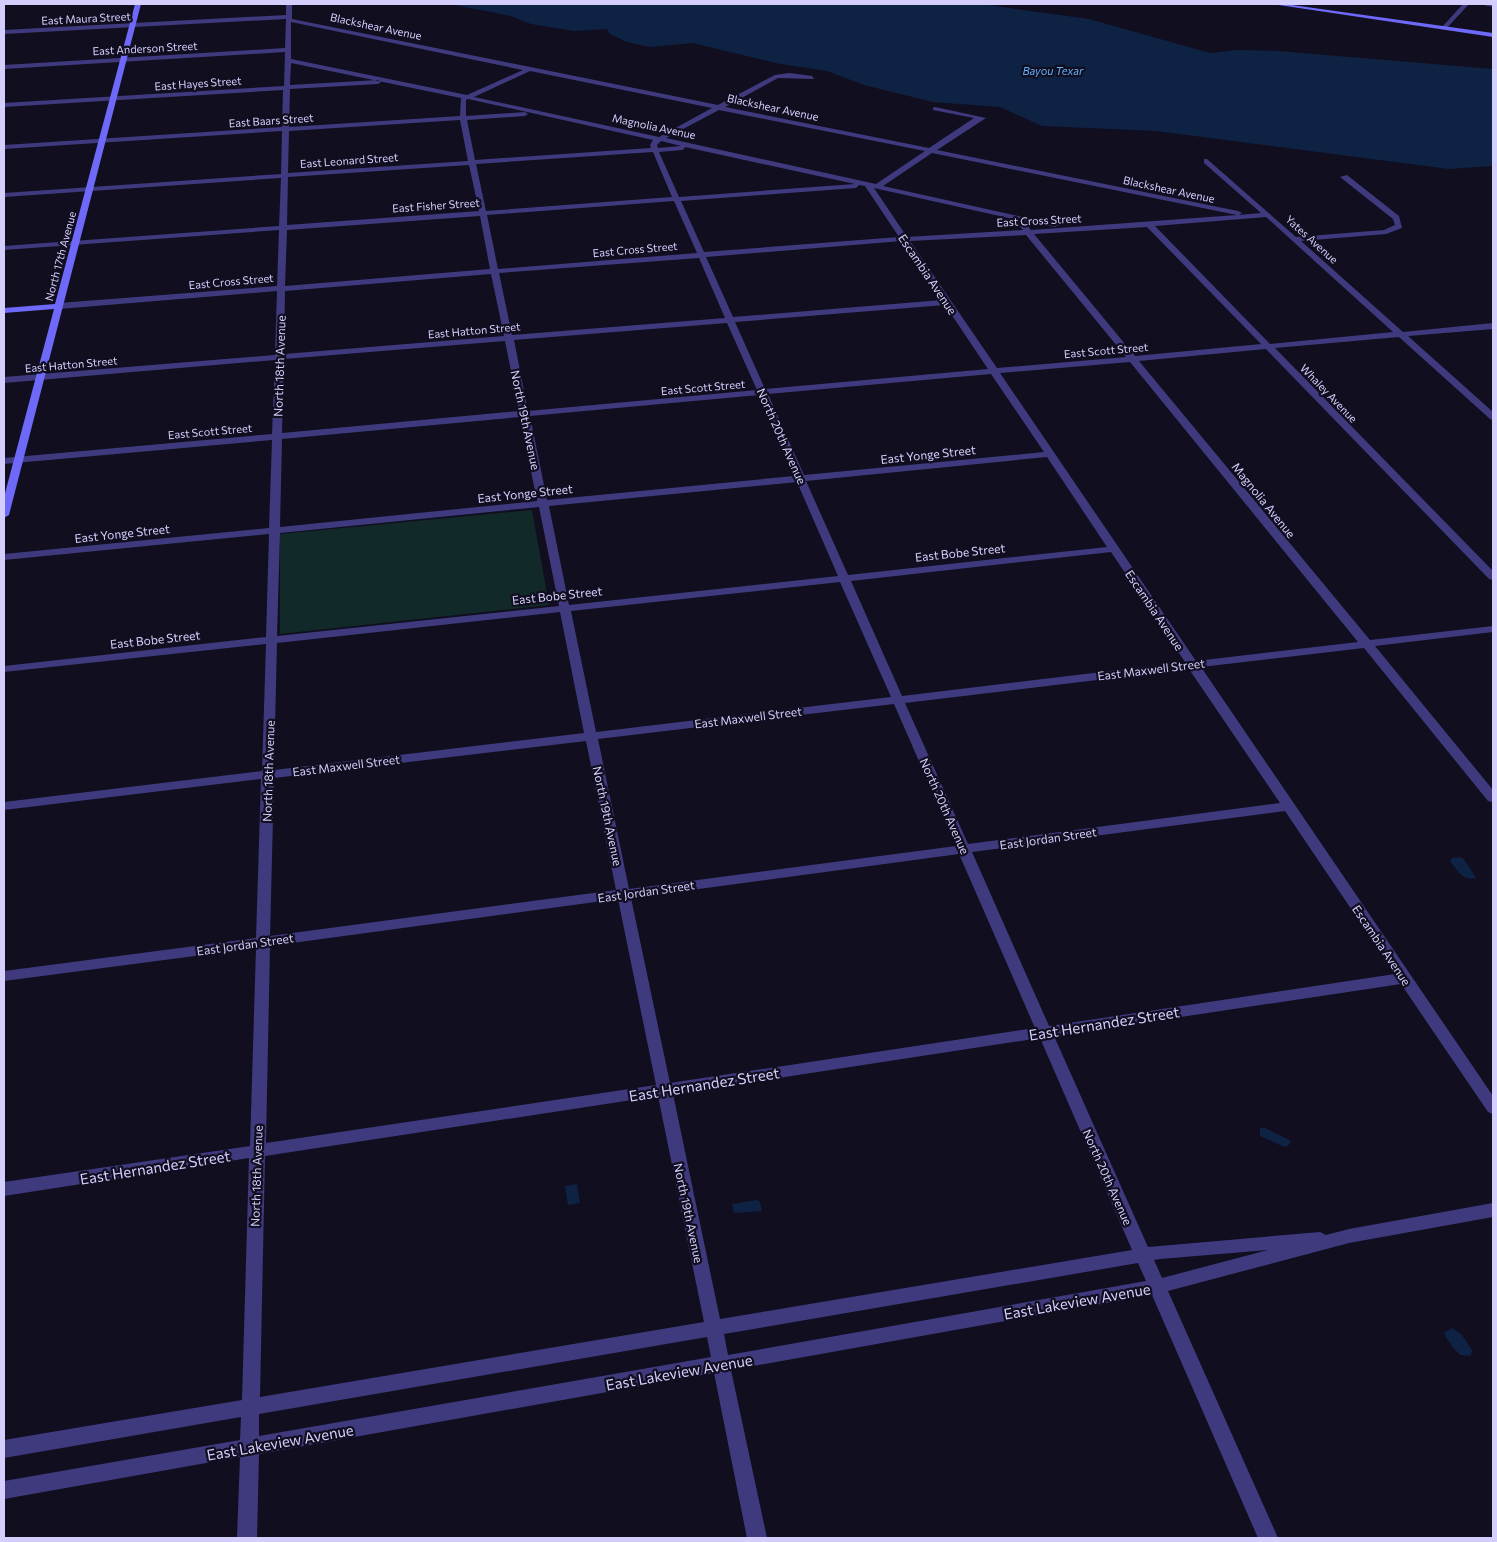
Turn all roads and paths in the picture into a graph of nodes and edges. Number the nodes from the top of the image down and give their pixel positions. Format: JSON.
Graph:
{"nodes":[{"id":1,"x":138,"y":4,"type":"edge"},
{"id":2,"x":1276,"y":4,"type":"edge"},
{"id":3,"x":1466,"y":4,"type":"edge"},
{"id":4,"x":1482,"y":4,"type":"edge"},
{"id":5,"x":1493,"y":5,"type":"edge"},
{"id":6,"x":288,"y":14,"type":"edge"},
{"id":7,"x":132,"y":25,"type":"junction"},
{"id":8,"x":1444,"y":28,"type":"junction"},
{"id":9,"x":4,"y":32,"type":"edge"},
{"id":10,"x":1493,"y":35,"type":"edge"},
{"id":11,"x":287,"y":55,"type":"junction"},
{"id":12,"x":123,"y":60,"type":"junction"},
{"id":13,"x":4,"y":67,"type":"edge"},
{"id":14,"x":532,"y":68,"type":"junction"},
{"id":15,"x":812,"y":78,"type":"dead end"},
{"id":16,"x":394,"y":81,"type":"junction"},
{"id":17,"x":286,"y":87,"type":"junction"},
{"id":18,"x":468,"y":97,"type":"junction"},
{"id":19,"x":113,"y":98,"type":"junction"},
{"id":20,"x":4,"y":105,"type":"edge"},
{"id":21,"x":719,"y":106,"type":"junction"},
{"id":22,"x":935,"y":109,"type":"dead end"},
{"id":23,"x":540,"y":113,"type":"junction"},
{"id":24,"x":463,"y":118,"type":"junction"},
{"id":25,"x":979,"y":118,"type":"junction"},
{"id":26,"x":988,"y":119,"type":"dead end"},
{"id":27,"x":285,"y":129,"type":"junction"},
{"id":28,"x":102,"y":141,"type":"junction"},
{"id":29,"x":657,"y":144,"type":"junction"},
{"id":30,"x":4,"y":147,"type":"edge"},
{"id":31,"x":931,"y":150,"type":"junction"},
{"id":32,"x":1207,"y":161,"type":"dead end"},
{"id":33,"x":473,"y":163,"type":"junction"},
{"id":34,"x":284,"y":176,"type":"junction"},
{"id":35,"x":1344,"y":177,"type":"dead end"},
{"id":36,"x":871,"y":185,"type":"junction"},
{"id":37,"x":90,"y":189,"type":"junction"},
{"id":38,"x":4,"y":195,"type":"edge"},
{"id":39,"x":677,"y":199,"type":"junction"},
{"id":40,"x":483,"y":213,"type":"junction"},
{"id":41,"x":1268,"y":215,"type":"junction"},
{"id":42,"x":1253,"y":216,"type":"junction"},
{"id":43,"x":1016,"y":217,"type":"junction"},
{"id":44,"x":1150,"y":224,"type":"junction"},
{"id":45,"x":283,"y":228,"type":"junction"},
{"id":46,"x":1086,"y":229,"type":"junction"},
{"id":47,"x":1027,"y":231,"type":"junction"},
{"id":48,"x":904,"y":239,"type":"junction"},
{"id":49,"x":1294,"y":239,"type":"junction"},
{"id":50,"x":75,"y":243,"type":"junction"},
{"id":51,"x":4,"y":248,"type":"edge"},
{"id":52,"x":702,"y":255,"type":"junction"},
{"id":53,"x":495,"y":271,"type":"junction"},
{"id":54,"x":282,"y":288,"type":"junction"},
{"id":55,"x":946,"y":302,"type":"junction"},
{"id":56,"x":59,"y":306,"type":"junction"},
{"id":57,"x":4,"y":310,"type":"edge"},
{"id":58,"x":730,"y":320,"type":"junction"},
{"id":59,"x":1493,"y":326,"type":"edge"},
{"id":60,"x":1402,"y":334,"type":"junction"},
{"id":61,"x":510,"y":338,"type":"junction"},
{"id":62,"x":1268,"y":347,"type":"junction"},
{"id":63,"x":280,"y":357,"type":"junction"},
{"id":64,"x":1133,"y":359,"type":"junction"},
{"id":65,"x":994,"y":372,"type":"junction"},
{"id":66,"x":40,"y":377,"type":"junction"},
{"id":67,"x":4,"y":380,"type":"edge"},
{"id":68,"x":763,"y":392,"type":"junction"},
{"id":69,"x":525,"y":414,"type":"junction"},
{"id":70,"x":1493,"y":417,"type":"edge"},
{"id":71,"x":277,"y":437,"type":"junction"},
{"id":72,"x":1049,"y":454,"type":"junction"},
{"id":73,"x":18,"y":460,"type":"junction"},
{"id":74,"x":4,"y":461,"type":"edge"},
{"id":75,"x":801,"y":479,"type":"junction"},
{"id":76,"x":544,"y":504,"type":"junction"},
{"id":77,"x":4,"y":514,"type":"edge"},
{"id":78,"x":275,"y":530,"type":"junction"},
{"id":79,"x":1114,"y":549,"type":"junction"},
{"id":80,"x":4,"y":557,"type":"edge"},
{"id":81,"x":1492,"y":572,"type":"edge"},
{"id":82,"x":846,"y":578,"type":"junction"},
{"id":83,"x":565,"y":608,"type":"junction"},
{"id":84,"x":1493,"y":629,"type":"edge"},
{"id":85,"x":273,"y":640,"type":"junction"},
{"id":86,"x":1366,"y":644,"type":"junction"},
{"id":87,"x":1192,"y":665,"type":"junction"},
{"id":88,"x":4,"y":669,"type":"edge"},
{"id":89,"x":898,"y":700,"type":"junction"},
{"id":90,"x":592,"y":736,"type":"junction"},
{"id":91,"x":268,"y":775,"type":"junction"},
{"id":92,"x":1493,"y":798,"type":"edge"},
{"id":93,"x":4,"y":806,"type":"edge"},
{"id":94,"x":1288,"y":806,"type":"junction"},
{"id":95,"x":964,"y":849,"type":"junction"},
{"id":96,"x":624,"y":894,"type":"junction"},
{"id":97,"x":264,"y":942,"type":"junction"},
{"id":98,"x":4,"y":976,"type":"edge"},
{"id":99,"x":1404,"y":978,"type":"junction"},
{"id":100,"x":1045,"y":1032,"type":"junction"},
{"id":101,"x":664,"y":1090,"type":"junction"},
{"id":102,"x":1493,"y":1108,"type":"edge"},
{"id":103,"x":257,"y":1151,"type":"junction"},
{"id":104,"x":4,"y":1190,"type":"edge"},
{"id":105,"x":1493,"y":1210,"type":"edge"},
{"id":106,"x":1350,"y":1236,"type":"junction"},
{"id":107,"x":1143,"y":1254,"type":"junction"},
{"id":108,"x":1156,"y":1287,"type":"junction"},
{"id":109,"x":713,"y":1328,"type":"junction"},
{"id":110,"x":722,"y":1365,"type":"junction"},
{"id":111,"x":249,"y":1407,"type":"junction"},
{"id":112,"x":250,"y":1447,"type":"junction"},
{"id":113,"x":4,"y":1449,"type":"edge"},
{"id":114,"x":4,"y":1490,"type":"edge"},
{"id":115,"x":246,"y":1538,"type":"edge"},
{"id":116,"x":757,"y":1538,"type":"edge"},
{"id":117,"x":1268,"y":1538,"type":"edge"}],
"edges":[{"from":1,"to":7,"type":"street","name":"North 17th Avenue"},
{"from":2,"to":8,"type":"street"},
{"from":3,"to":8,"type":"street"},
{"from":4,"to":5,"type":"street"},
{"from":6,"to":7,"type":"street","name":"East Maura Street"},
{"from":6,"to":11,"type":"street","name":"North 18th Avenue"},
{"from":6,"to":14,"type":"street","name":"Blackshear Avenue"},
{"from":7,"to":9,"type":"street","name":"East Maura Street"},
{"from":7,"to":12,"type":"street","name":"North 17th Avenue"},
{"from":8,"to":10,"type":"street"},
{"from":11,"to":12,"type":"street","name":"East Anderson Street"},
{"from":11,"to":16,"type":"street","name":"Magnolia Avenue"},
{"from":11,"to":17,"type":"street","name":"North 18th Avenue"},
{"from":12,"to":13,"type":"street","name":"East Anderson Street"},
{"from":12,"to":19,"type":"street","name":"North 17th Avenue"},
{"from":14,"to":18,"type":"street"},
{"from":14,"to":21,"type":"street","name":"Blackshear Avenue"},
{"from":15,"to":21,"type":"street"},
{"from":16,"to":17,"type":"street","name":"East Hayes Street"},
{"from":16,"to":18,"type":"street","name":"Magnolia Avenue"},
{"from":17,"to":19,"type":"street","name":"East Hayes Street"},
{"from":17,"to":27,"type":"street","name":"North 18th Avenue"},
{"from":18,"to":23,"type":"street","name":"Magnolia Avenue"},
{"from":18,"to":24,"type":"street","name":"North 19th Avenue"},
{"from":19,"to":20,"type":"street","name":"East Hayes Street"},
{"from":19,"to":28,"type":"street","name":"North 17th Avenue"},
{"from":21,"to":29,"type":"street"},
{"from":21,"to":31,"type":"street","name":"Blackshear Avenue"},
{"from":22,"to":25,"type":"street"},
{"from":23,"to":24,"type":"street","name":"East Baars Street"},
{"from":23,"to":29,"type":"street","name":"Magnolia Avenue"},
{"from":24,"to":27,"type":"street","name":"East Baars Street"},
{"from":24,"to":33,"type":"street","name":"North 19th Avenue"},
{"from":25,"to":26,"type":"street"},
{"from":25,"to":31,"type":"street"},
{"from":27,"to":28,"type":"street","name":"East Baars Street"},
{"from":27,"to":34,"type":"street","name":"North 18th Avenue"},
{"from":28,"to":30,"type":"street","name":"East Baars Street"},
{"from":28,"to":37,"type":"street","name":"North 17th Avenue"},
{"from":29,"to":33,"type":"street","name":"East Leonard Street"},
{"from":29,"to":36,"type":"street","name":"Magnolia Avenue"},
{"from":29,"to":39,"type":"street","name":"North 20th Avenue"},
{"from":31,"to":36,"type":"street"},
{"from":31,"to":42,"type":"street","name":"Blackshear Avenue"},
{"from":32,"to":41,"type":"street","name":"Yates Avenue"},
{"from":33,"to":34,"type":"street","name":"East Leonard Street"},
{"from":33,"to":40,"type":"street","name":"North 19th Avenue"},
{"from":34,"to":37,"type":"street","name":"East Leonard Street"},
{"from":34,"to":45,"type":"street","name":"North 18th Avenue"},
{"from":35,"to":49,"type":"street"},
{"from":36,"to":39,"type":"street","name":"East Fisher Street"},
{"from":36,"to":43,"type":"street","name":"Magnolia Avenue"},
{"from":36,"to":48,"type":"street","name":"Escambia Avenue"},
{"from":37,"to":38,"type":"street","name":"East Leonard Street"},
{"from":37,"to":50,"type":"street","name":"North 17th Avenue"},
{"from":39,"to":40,"type":"street","name":"East Fisher Street"},
{"from":39,"to":52,"type":"street","name":"North 20th Avenue"},
{"from":40,"to":45,"type":"street","name":"East Fisher Street"},
{"from":40,"to":53,"type":"street","name":"North 19th Avenue"},
{"from":41,"to":42,"type":"street","name":"East Cross Street"},
{"from":41,"to":49,"type":"street","name":"Yates Avenue"},
{"from":42,"to":44,"type":"street","name":"East Cross Street"},
{"from":43,"to":46,"type":"street","name":"Magnolia Avenue"},
{"from":43,"to":47,"type":"street","name":"Magnolia Avenue"},
{"from":44,"to":46,"type":"street","name":"East Cross Street"},
{"from":44,"to":62,"type":"street","name":"Whaley Avenue"},
{"from":45,"to":50,"type":"street","name":"East Fisher Street"},
{"from":45,"to":54,"type":"street","name":"North 18th Avenue"},
{"from":46,"to":47,"type":"street","name":"East Cross Street"},
{"from":47,"to":48,"type":"street","name":"East Cross Street"},
{"from":47,"to":64,"type":"street","name":"Magnolia Avenue"},
{"from":48,"to":52,"type":"street","name":"East Cross Street"},
{"from":48,"to":55,"type":"street","name":"Escambia Avenue"},
{"from":49,"to":60,"type":"street","name":"Yates Avenue"},
{"from":50,"to":51,"type":"street","name":"East Fisher Street"},
{"from":50,"to":56,"type":"street","name":"North 17th Avenue"},
{"from":52,"to":53,"type":"street","name":"East Cross Street"},
{"from":52,"to":58,"type":"street","name":"North 20th Avenue"},
{"from":53,"to":54,"type":"street","name":"East Cross Street"},
{"from":53,"to":61,"type":"street","name":"North 19th Avenue"},
{"from":54,"to":56,"type":"street","name":"East Cross Street"},
{"from":54,"to":63,"type":"street","name":"North 18th Avenue"},
{"from":55,"to":58,"type":"street","name":"East Hatton Street"},
{"from":55,"to":65,"type":"street","name":"Escambia Avenue"},
{"from":56,"to":57,"type":"street","name":"East Cross Street"},
{"from":56,"to":66,"type":"street","name":"North 17th Avenue"},
{"from":58,"to":61,"type":"street","name":"East Hatton Street"},
{"from":58,"to":68,"type":"street","name":"North 20th Avenue"},
{"from":59,"to":60,"type":"street","name":"East Scott Street"},
{"from":60,"to":62,"type":"street","name":"East Scott Street"},
{"from":60,"to":70,"type":"street","name":"Yates Avenue"},
{"from":61,"to":63,"type":"street","name":"East Hatton Street"},
{"from":61,"to":69,"type":"street","name":"North 19th Avenue"},
{"from":62,"to":64,"type":"street","name":"East Scott Street"},
{"from":62,"to":81,"type":"street","name":"Whaley Avenue"},
{"from":63,"to":66,"type":"street","name":"East Hatton Street"},
{"from":63,"to":71,"type":"street","name":"North 18th Avenue"},
{"from":64,"to":65,"type":"street","name":"East Scott Street"},
{"from":64,"to":86,"type":"street","name":"Magnolia Avenue"},
{"from":65,"to":68,"type":"street","name":"East Scott Street"},
{"from":65,"to":72,"type":"street","name":"Escambia Avenue"},
{"from":66,"to":67,"type":"street","name":"East Hatton Street"},
{"from":66,"to":73,"type":"street","name":"North 17th Avenue"},
{"from":68,"to":69,"type":"street","name":"East Scott Street"},
{"from":68,"to":75,"type":"street","name":"North 20th Avenue"},
{"from":69,"to":71,"type":"street","name":"East Scott Street"},
{"from":69,"to":76,"type":"street","name":"North 19th Avenue"},
{"from":71,"to":73,"type":"street","name":"East Scott Street"},
{"from":71,"to":78,"type":"street","name":"North 18th Avenue"},
{"from":72,"to":75,"type":"street","name":"East Yonge Street"},
{"from":72,"to":79,"type":"street","name":"Escambia Avenue"},
{"from":73,"to":74,"type":"street","name":"East Scott Street"},
{"from":73,"to":77,"type":"street","name":"North 17th Avenue"},
{"from":75,"to":76,"type":"street","name":"East Yonge Street"},
{"from":75,"to":82,"type":"street","name":"North 20th Avenue"},
{"from":76,"to":78,"type":"street","name":"East Yonge Street"},
{"from":76,"to":83,"type":"street","name":"North 19th Avenue"},
{"from":78,"to":80,"type":"street","name":"East Yonge Street"},
{"from":78,"to":85,"type":"street","name":"North 18th Avenue"},
{"from":79,"to":82,"type":"street","name":"East Bobe Street"},
{"from":79,"to":87,"type":"street","name":"Escambia Avenue"},
{"from":82,"to":83,"type":"street","name":"East Bobe Street"},
{"from":82,"to":89,"type":"street","name":"North 20th Avenue"},
{"from":83,"to":85,"type":"street","name":"East Bobe Street"},
{"from":83,"to":90,"type":"street","name":"North 19th Avenue"},
{"from":84,"to":86,"type":"street","name":"East Maxwell Street"},
{"from":85,"to":88,"type":"street","name":"East Bobe Street"},
{"from":85,"to":91,"type":"street","name":"North 18th Avenue"},
{"from":86,"to":87,"type":"street","name":"East Maxwell Street"},
{"from":86,"to":92,"type":"street","name":"Magnolia Avenue"},
{"from":87,"to":89,"type":"street","name":"East Maxwell Street"},
{"from":87,"to":94,"type":"street","name":"Escambia Avenue"},
{"from":89,"to":90,"type":"street","name":"East Maxwell Street"},
{"from":89,"to":95,"type":"street","name":"North 20th Avenue"},
{"from":90,"to":91,"type":"street","name":"East Maxwell Street"},
{"from":90,"to":96,"type":"street","name":"North 19th Avenue"},
{"from":91,"to":93,"type":"street","name":"East Maxwell Street"},
{"from":91,"to":97,"type":"street","name":"North 18th Avenue"},
{"from":94,"to":95,"type":"street","name":"East Jordan Street"},
{"from":94,"to":99,"type":"street","name":"Escambia Avenue"},
{"from":95,"to":96,"type":"street","name":"East Jordan Street"},
{"from":95,"to":100,"type":"street","name":"North 20th Avenue"},
{"from":96,"to":97,"type":"street","name":"East Jordan Street"},
{"from":96,"to":101,"type":"street","name":"North 19th Avenue"},
{"from":97,"to":98,"type":"street","name":"East Jordan Street"},
{"from":97,"to":103,"type":"street","name":"North 18th Avenue"},
{"from":99,"to":100,"type":"street","name":"East Hernandez Street"},
{"from":99,"to":102,"type":"street","name":"Escambia Avenue"},
{"from":100,"to":101,"type":"street","name":"East Hernandez Street"},
{"from":100,"to":107,"type":"street","name":"North 20th Avenue"},
{"from":101,"to":103,"type":"street","name":"East Hernandez Street"},
{"from":101,"to":109,"type":"street","name":"North 19th Avenue"},
{"from":103,"to":104,"type":"street","name":"East Hernandez Street"},
{"from":103,"to":111,"type":"street","name":"North 18th Avenue"},
{"from":105,"to":106,"type":"street","name":"East Lakeview Avenue"},
{"from":106,"to":107,"type":"street","name":"East Lakeview Avenue"},
{"from":106,"to":108,"type":"street","name":"East Lakeview Avenue"},
{"from":107,"to":108,"type":"street","name":"North 20th Avenue"},
{"from":107,"to":109,"type":"street","name":"East Lakeview Avenue"},
{"from":108,"to":110,"type":"street","name":"East Lakeview Avenue"},
{"from":108,"to":117,"type":"street","name":"North 20th Avenue"},
{"from":109,"to":110,"type":"street","name":"North 19th Avenue"},
{"from":109,"to":111,"type":"street","name":"East Lakeview Avenue"},
{"from":110,"to":112,"type":"street","name":"East Lakeview Avenue"},
{"from":110,"to":116,"type":"street","name":"North 19th Avenue"},
{"from":111,"to":112,"type":"street","name":"North 18th Avenue"},
{"from":111,"to":113,"type":"street","name":"East Lakeview Avenue"},
{"from":112,"to":114,"type":"street","name":"East Lakeview Avenue"},
{"from":112,"to":115,"type":"street","name":"North 18th Avenue"}]}
